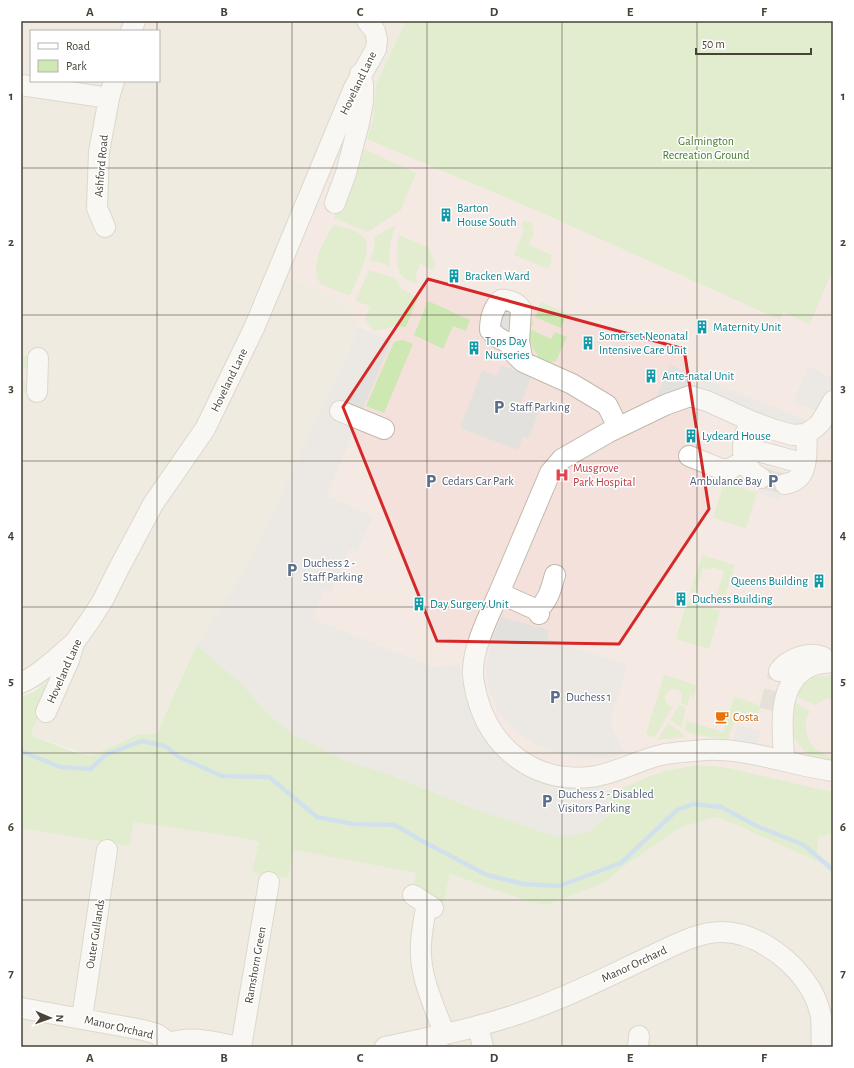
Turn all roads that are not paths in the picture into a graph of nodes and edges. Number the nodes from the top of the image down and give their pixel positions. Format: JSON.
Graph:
{"nodes":[{"id":1,"x":371,"y":26,"type":"edge"},
{"id":2,"x":360,"y":74,"type":"junction"},
{"id":3,"x":21,"y":85,"type":"edge"},
{"id":4,"x":112,"y":90,"type":"edge"},
{"id":5,"x":335,"y":203,"type":"dead end"},
{"id":6,"x":105,"y":227,"type":"dead end"},
{"id":7,"x":523,"y":362,"type":"dead end"},
{"id":8,"x":833,"y":401,"type":"edge"},
{"id":9,"x":340,"y":411,"type":"dead end"},
{"id":10,"x":751,"y":420,"type":"junction"},
{"id":11,"x":618,"y":427,"type":"junction"},
{"id":12,"x":384,"y":429,"type":"dead end"},
{"id":13,"x":806,"y":434,"type":"junction"},
{"id":14,"x":744,"y":453,"type":"junction"},
{"id":15,"x":689,"y":456,"type":"dead end"},
{"id":16,"x":805,"y":464,"type":"junction"},
{"id":17,"x":761,"y":478,"type":"tunnel mouth"},
{"id":18,"x":785,"y":484,"type":"tunnel mouth"},
{"id":19,"x":554,"y":575,"type":"dead end"},
{"id":20,"x":486,"y":611,"type":"junction"},
{"id":21,"x":74,"y":643,"type":"junction"},
{"id":22,"x":474,"y":656,"type":"junction"},
{"id":23,"x":828,"y":658,"type":"edge"},
{"id":24,"x":779,"y":671,"type":"tunnel mouth"},
{"id":25,"x":21,"y":683,"type":"edge"},
{"id":26,"x":769,"y":710,"type":"tunnel mouth"},
{"id":27,"x":46,"y":712,"type":"dead end"},
{"id":28,"x":782,"y":731,"type":"junction"},
{"id":29,"x":783,"y":760,"type":"junction"},
{"id":30,"x":833,"y":771,"type":"edge"},
{"id":31,"x":107,"y":850,"type":"dead end"},
{"id":32,"x":269,"y":882,"type":"dead end"},
{"id":33,"x":424,"y":902,"type":"dead end"},
{"id":34,"x":21,"y":1008,"type":"edge"},
{"id":35,"x":82,"y":1018,"type":"junction"},
{"id":36,"x":478,"y":1026,"type":"junction"},
{"id":37,"x":445,"y":1035,"type":"junction"},
{"id":38,"x":168,"y":1045,"type":"edge"},
{"id":39,"x":239,"y":1047,"type":"edge"},
{"id":40,"x":385,"y":1047,"type":"edge"},
{"id":41,"x":483,"y":1047,"type":"edge"},
{"id":42,"x":822,"y":1047,"type":"edge"}],
"edges":[{"from":1,"to":2,"type":"street","name":"Hoveland Lane"},
{"from":2,"to":5,"type":"street"},
{"from":2,"to":21,"type":"street","name":"Hoveland Lane"},
{"from":3,"to":4,"type":"street"},
{"from":4,"to":6,"type":"street","name":"Ashford Road"},
{"from":7,"to":11,"type":"street"},
{"from":8,"to":13,"type":"street"},
{"from":9,"to":12,"type":"street"},
{"from":10,"to":11,"type":"street"},
{"from":10,"to":13,"type":"street"},
{"from":10,"to":14,"type":"street"},
{"from":11,"to":20,"type":"street"},
{"from":13,"to":16,"type":"street"},
{"from":14,"to":15,"type":"street"},
{"from":14,"to":16,"type":"street"},
{"from":14,"to":17,"type":"street"},
{"from":16,"to":18,"type":"street"},
{"from":19,"to":20,"type":"street"},
{"from":20,"to":22,"type":"street"},
{"from":20,"to":22,"type":"street"},
{"from":21,"to":25,"type":"street"},
{"from":21,"to":27,"type":"street","name":"Hoveland Lane"},
{"from":22,"to":29,"type":"street"},
{"from":23,"to":24,"type":"street"},
{"from":23,"to":28,"type":"street"},
{"from":26,"to":28,"type":"street"},
{"from":28,"to":29,"type":"street"},
{"from":29,"to":30,"type":"street"},
{"from":31,"to":35,"type":"street","name":"Outer Gullands"},
{"from":32,"to":39,"type":"street","name":"Ramshorn Green"},
{"from":33,"to":37,"type":"street"},
{"from":34,"to":35,"type":"street","name":"Manor Orchard"},
{"from":35,"to":38,"type":"street","name":"Manor Orchard"},
{"from":36,"to":37,"type":"street","name":"Manor Orchard"},
{"from":36,"to":41,"type":"street"},
{"from":36,"to":42,"type":"street","name":"Manor Orchard"},
{"from":37,"to":40,"type":"street","name":"Manor Orchard"},
{"from":38,"to":39,"type":"street","name":"Manor Orchard"}]}
